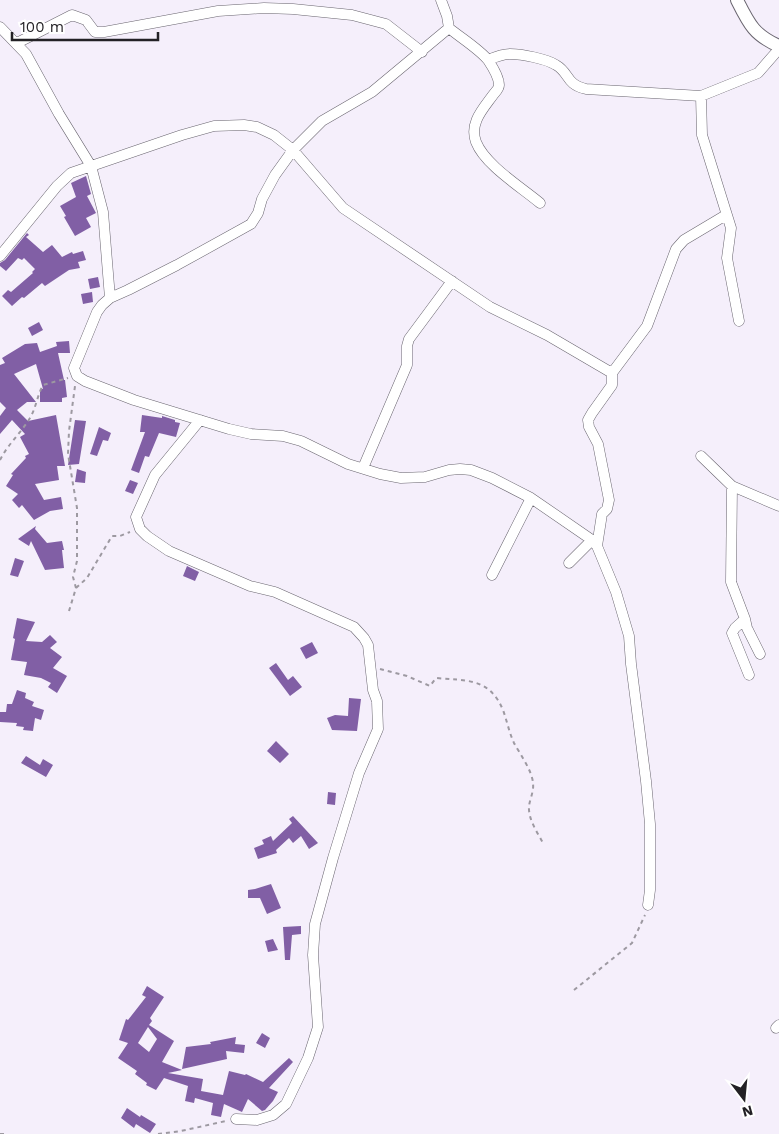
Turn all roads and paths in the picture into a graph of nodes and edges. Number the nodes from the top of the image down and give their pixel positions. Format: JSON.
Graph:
{"nodes":[{"id":1,"x":441,"y":0,"type":"edge"},
{"id":2,"x":737,"y":0,"type":"edge"},
{"id":3,"x":292,"y":4,"type":"edge"},
{"id":4,"x":0,"y":27,"type":"edge"},
{"id":5,"x":449,"y":28,"type":"junction"},
{"id":6,"x":16,"y":43,"type":"junction"},
{"id":7,"x":779,"y":47,"type":"edge"},
{"id":8,"x":422,"y":52,"type":"junction"},
{"id":9,"x":488,"y":60,"type":"junction"},
{"id":10,"x":701,"y":96,"type":"junction"},
{"id":11,"x":293,"y":150,"type":"junction"},
{"id":12,"x":90,"y":166,"type":"junction"},
{"id":13,"x":540,"y":203,"type":"dead end"},
{"id":14,"x":726,"y":215,"type":"junction"},
{"id":15,"x":0,"y":256,"type":"edge"},
{"id":16,"x":452,"y":281,"type":"junction"},
{"id":17,"x":110,"y":298,"type":"junction"},
{"id":18,"x":739,"y":321,"type":"dead end"},
{"id":19,"x":612,"y":373,"type":"junction"},
{"id":20,"x":78,"y":376,"type":"junction"},
{"id":21,"x":200,"y":420,"type":"junction"},
{"id":22,"x":702,"y":456,"type":"dead end"},
{"id":23,"x":0,"y":460,"type":"edge"},
{"id":24,"x":362,"y":468,"type":"junction"},
{"id":25,"x":732,"y":486,"type":"junction"},
{"id":26,"x":531,"y":498,"type":"junction"},
{"id":27,"x":779,"y":506,"type":"edge"},
{"id":28,"x":140,"y":529,"type":"junction"},
{"id":29,"x":595,"y":543,"type":"junction"},
{"id":30,"x":569,"y":563,"type":"dead end"},
{"id":31,"x":492,"y":576,"type":"dead end"},
{"id":32,"x":76,"y":588,"type":"junction"},
{"id":33,"x":69,"y":611,"type":"dead end"},
{"id":34,"x":745,"y":619,"type":"junction"},
{"id":35,"x":760,"y":654,"type":"dead end"},
{"id":36,"x":370,"y":666,"type":"junction"},
{"id":37,"x":749,"y":675,"type":"dead end"},
{"id":38,"x":544,"y":845,"type":"dead end"},
{"id":39,"x":648,"y":905,"type":"joint"},
{"id":40,"x":574,"y":990,"type":"dead end"},
{"id":41,"x":236,"y":1119,"type":"joint"},
{"id":42,"x":0,"y":1134,"type":"edge"},
{"id":43,"x":6,"y":1134,"type":"edge"},
{"id":44,"x":158,"y":1134,"type":"edge"}],
"edges":[{"from":1,"to":5,"type":"street"},
{"from":2,"to":7,"type":"main road"},
{"from":3,"to":6,"type":"street"},
{"from":3,"to":8,"type":"street"},
{"from":4,"to":6,"type":"street"},
{"from":5,"to":8,"type":"street"},
{"from":5,"to":9,"type":"street"},
{"from":6,"to":12,"type":"street"},
{"from":7,"to":10,"type":"street"},
{"from":8,"to":11,"type":"street"},
{"from":9,"to":10,"type":"street"},
{"from":9,"to":13,"type":"street"},
{"from":10,"to":14,"type":"street"},
{"from":11,"to":12,"type":"street"},
{"from":11,"to":16,"type":"street"},
{"from":11,"to":17,"type":"street"},
{"from":12,"to":15,"type":"street"},
{"from":12,"to":17,"type":"street"},
{"from":14,"to":18,"type":"street"},
{"from":14,"to":19,"type":"street"},
{"from":16,"to":19,"type":"street"},
{"from":16,"to":24,"type":"street"},
{"from":17,"to":20,"type":"street"},
{"from":19,"to":29,"type":"street"},
{"from":20,"to":21,"type":"street"},
{"from":20,"to":23,"type":"path"},
{"from":20,"to":32,"type":"path"},
{"from":21,"to":24,"type":"street"},
{"from":21,"to":28,"type":"street"},
{"from":22,"to":25,"type":"street"},
{"from":24,"to":26,"type":"street"},
{"from":25,"to":27,"type":"street"},
{"from":25,"to":34,"type":"street"},
{"from":26,"to":29,"type":"street"},
{"from":26,"to":31,"type":"street"},
{"from":28,"to":32,"type":"path"},
{"from":28,"to":36,"type":"street"},
{"from":29,"to":30,"type":"street"},
{"from":29,"to":39,"type":"street"},
{"from":32,"to":33,"type":"path"},
{"from":34,"to":35,"type":"street"},
{"from":34,"to":37,"type":"street"},
{"from":36,"to":38,"type":"path"},
{"from":36,"to":41,"type":"street"},
{"from":39,"to":40,"type":"path"},
{"from":41,"to":44,"type":"path"},
{"from":42,"to":43,"type":"path"}]}
